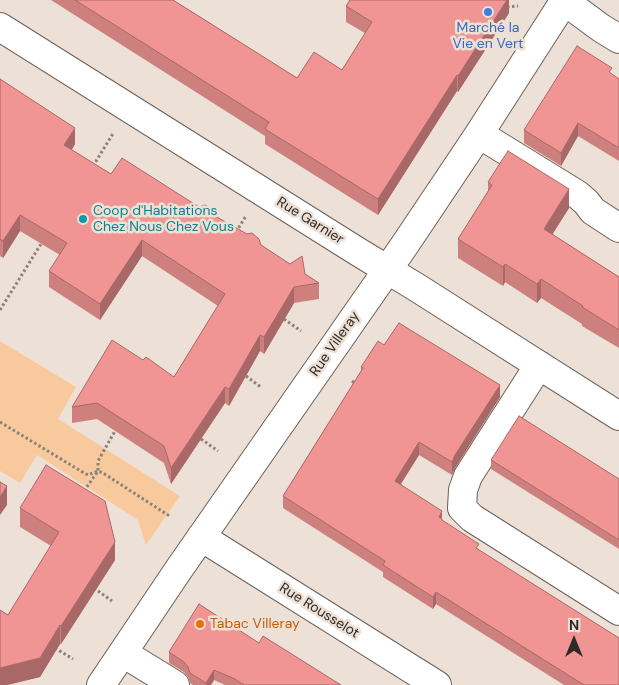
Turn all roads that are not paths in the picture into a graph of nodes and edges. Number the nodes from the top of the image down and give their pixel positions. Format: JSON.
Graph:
{"nodes":[{"id":1,"x":564,"y":0,"type":"edge"},
{"id":2,"x":0,"y":27,"type":"edge"},
{"id":3,"x":619,"y":39,"type":"edge"},
{"id":4,"x":479,"y":134,"type":"junction"},
{"id":5,"x":619,"y":228,"type":"edge"},
{"id":6,"x":387,"y":269,"type":"junction"},
{"id":7,"x":539,"y":365,"type":"junction"},
{"id":8,"x":619,"y":416,"type":"edge"},
{"id":9,"x":201,"y":537,"type":"junction"},
{"id":10,"x":619,"y":611,"type":"edge"},
{"id":11,"x":123,"y":653,"type":"junction"},
{"id":12,"x":101,"y":685,"type":"edge"},
{"id":13,"x":174,"y":685,"type":"edge"},
{"id":14,"x":437,"y":685,"type":"edge"}],
"edges":[{"from":1,"to":3,"type":"street"},
{"from":1,"to":4,"type":"street","name":"Rue Villeray"},
{"from":2,"to":6,"type":"street","name":"Rue Garnier"},
{"from":4,"to":5,"type":"street"},
{"from":4,"to":6,"type":"street","name":"Rue Villeray"},
{"from":6,"to":7,"type":"street","name":"Rue Garnier"},
{"from":6,"to":9,"type":"street","name":"Rue Villeray"},
{"from":7,"to":8,"type":"street","name":"Rue Garnier"},
{"from":7,"to":10,"type":"street"},
{"from":9,"to":11,"type":"street","name":"Rue Villeray"},
{"from":9,"to":14,"type":"street","name":"Rue Rousselot"},
{"from":11,"to":12,"type":"street","name":"Rue Villeray"},
{"from":11,"to":13,"type":"street"}]}
